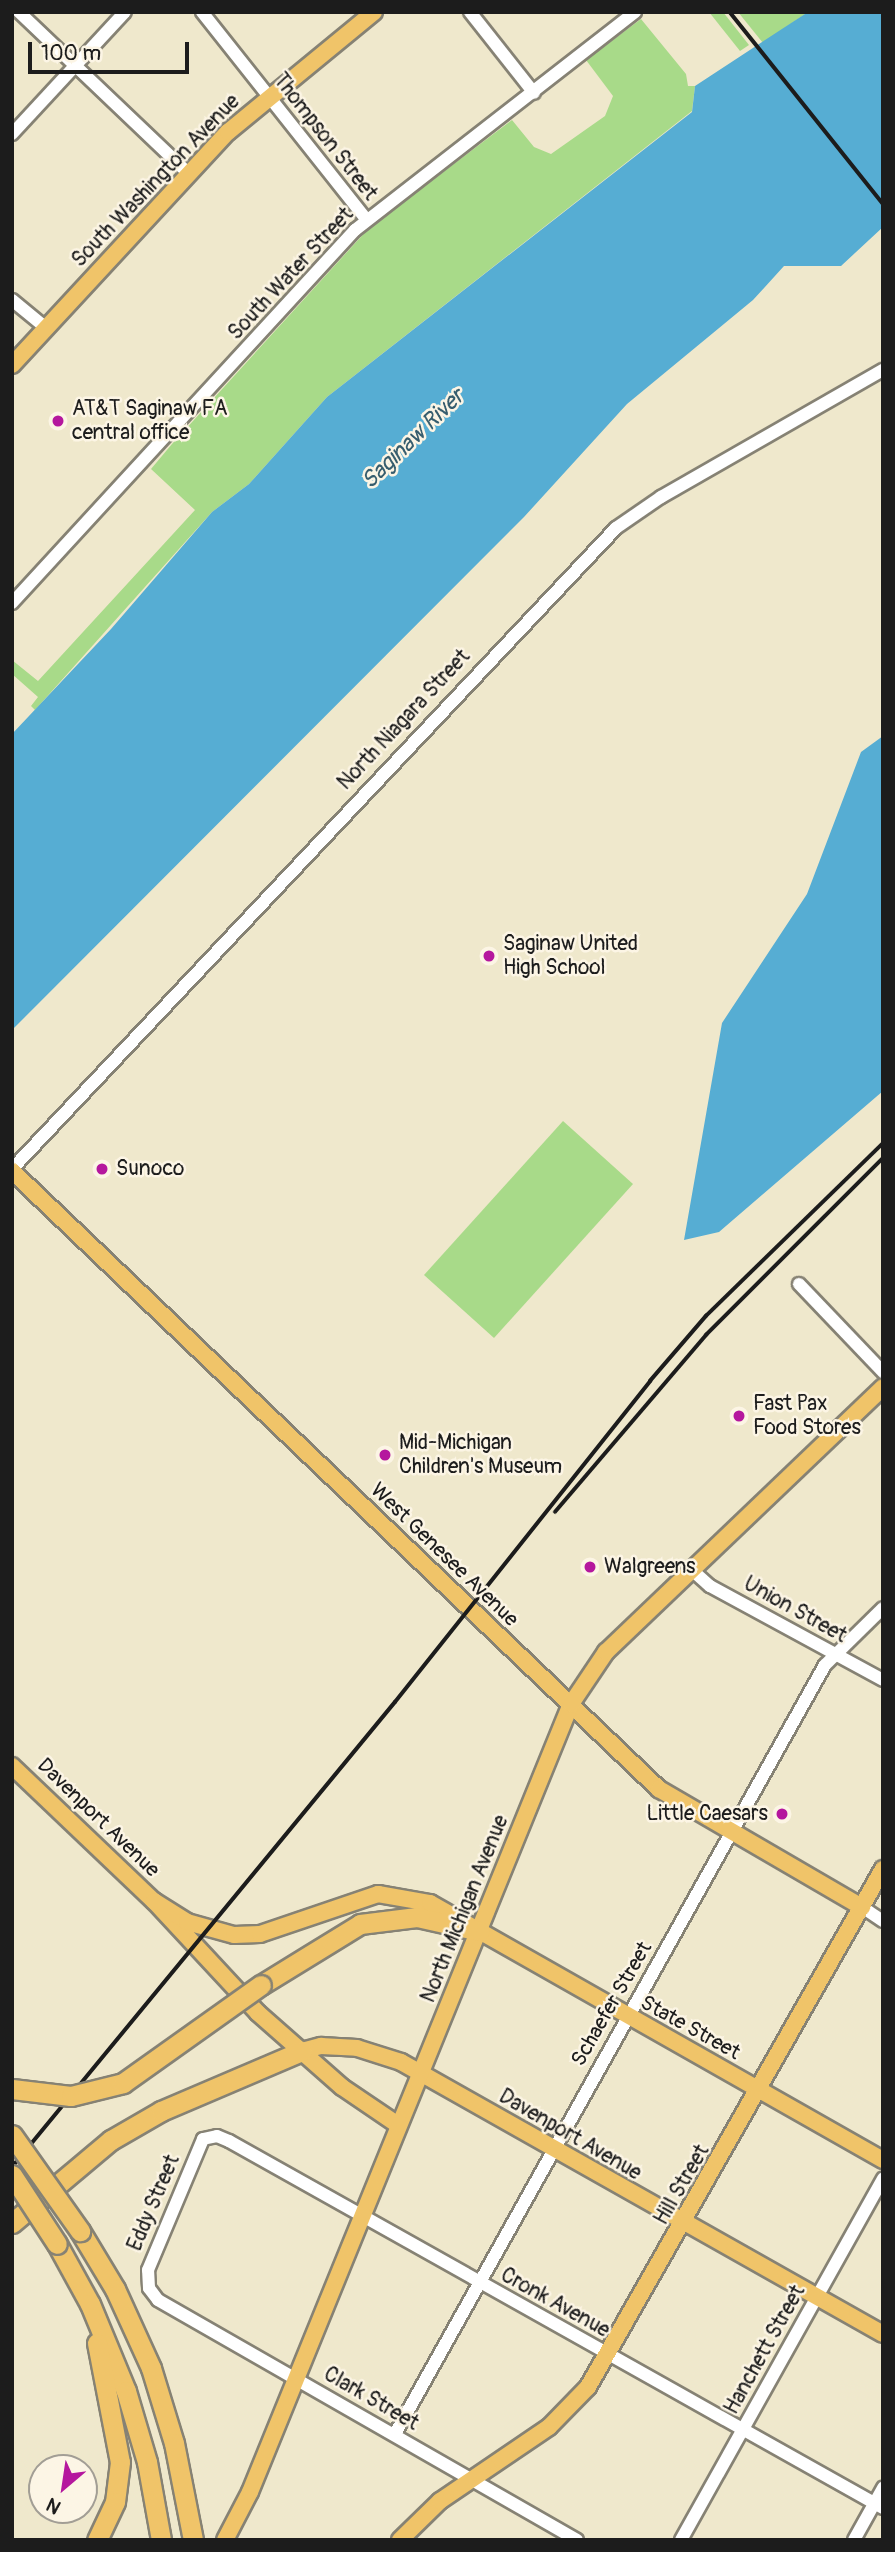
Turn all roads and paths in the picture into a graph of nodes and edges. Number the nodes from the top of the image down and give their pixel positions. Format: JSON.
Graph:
{"nodes":[{"id":1,"x":19,"y":12,"type":"edge"},
{"id":2,"x":125,"y":12,"type":"edge"},
{"id":3,"x":202,"y":12,"type":"edge"},
{"id":4,"x":374,"y":12,"type":"edge"},
{"id":5,"x":470,"y":12,"type":"edge"},
{"id":6,"x":635,"y":12,"type":"edge"},
{"id":7,"x":76,"y":66,"type":"junction"},
{"id":8,"x":534,"y":93,"type":"junction"},
{"id":9,"x":268,"y":96,"type":"junction"},
{"id":10,"x":12,"y":134,"type":"edge"},
{"id":11,"x":189,"y":174,"type":"junction"},
{"id":12,"x":367,"y":220,"type":"junction"},
{"id":13,"x":12,"y":300,"type":"edge"},
{"id":14,"x":46,"y":328,"type":"junction"},
{"id":15,"x":12,"y":365,"type":"edge"},
{"id":16,"x":883,"y":370,"type":"edge"},
{"id":17,"x":15,"y":594,"type":"edge"},
{"id":18,"x":12,"y":1170,"type":"edge"},
{"id":19,"x":799,"y":1284,"type":"dead end"},
{"id":20,"x":883,"y":1372,"type":"edge"},
{"id":21,"x":883,"y":1387,"type":"edge"},
{"id":22,"x":692,"y":1570,"type":"junction"},
{"id":23,"x":883,"y":1608,"type":"edge"},
{"id":24,"x":835,"y":1654,"type":"junction"},
{"id":25,"x":883,"y":1680,"type":"edge"},
{"id":26,"x":571,"y":1704,"type":"junction"},
{"id":27,"x":12,"y":1766,"type":"edge"},
{"id":28,"x":731,"y":1834,"type":"junction"},
{"id":29,"x":883,"y":1869,"type":"edge"},
{"id":30,"x":154,"y":1900,"type":"junction"},
{"id":31,"x":862,"y":1907,"type":"junction"},
{"id":32,"x":883,"y":1921,"type":"edge"},
{"id":33,"x":479,"y":1931,"type":"junction"},
{"id":34,"x":629,"y":2018,"type":"junction"},
{"id":35,"x":302,"y":2051,"type":"junction"},
{"id":36,"x":420,"y":2073,"type":"junction"},
{"id":37,"x":12,"y":2089,"type":"edge"},
{"id":38,"x":760,"y":2091,"type":"junction"},
{"id":39,"x":398,"y":2125,"type":"junction"},
{"id":40,"x":12,"y":2135,"type":"edge"},
{"id":41,"x":208,"y":2137,"type":"joint"},
{"id":42,"x":553,"y":2149,"type":"junction"},
{"id":43,"x":883,"y":2160,"type":"edge"},
{"id":44,"x":12,"y":2175,"type":"edge"},
{"id":45,"x":883,"y":2179,"type":"edge"},
{"id":46,"x":362,"y":2215,"type":"junction"},
{"id":47,"x":12,"y":2223,"type":"edge"},
{"id":48,"x":684,"y":2223,"type":"junction"},
{"id":49,"x":477,"y":2280,"type":"junction"},
{"id":50,"x":149,"y":2288,"type":"joint"},
{"id":51,"x":817,"y":2297,"type":"junction"},
{"id":52,"x":90,"y":2304,"type":"junction"},
{"id":53,"x":883,"y":2334,"type":"edge"},
{"id":54,"x":610,"y":2356,"type":"junction"},
{"id":55,"x":296,"y":2378,"type":"junction"},
{"id":56,"x":743,"y":2429,"type":"junction"},
{"id":57,"x":395,"y":2434,"type":"junction"},
{"id":58,"x":471,"y":2480,"type":"junction"},
{"id":59,"x":883,"y":2488,"type":"edge"},
{"id":60,"x":879,"y":2505,"type":"edge"},
{"id":61,"x":191,"y":2530,"type":"edge"},
{"id":62,"x":160,"y":2532,"type":"edge"},
{"id":63,"x":97,"y":2540,"type":"edge"},
{"id":64,"x":225,"y":2540,"type":"edge"},
{"id":65,"x":400,"y":2540,"type":"edge"},
{"id":66,"x":577,"y":2540,"type":"edge"},
{"id":67,"x":681,"y":2540,"type":"edge"},
{"id":68,"x":854,"y":2540,"type":"edge"}],
"edges":[{"from":1,"to":7,"type":"street"},
{"from":2,"to":7,"type":"street"},
{"from":3,"to":9,"type":"street","name":"Thompson Street"},
{"from":4,"to":9,"type":"main road","name":"South Washington Avenue"},
{"from":5,"to":8,"type":"street"},
{"from":6,"to":8,"type":"street","name":"South Water Street"},
{"from":7,"to":10,"type":"street"},
{"from":7,"to":11,"type":"street"},
{"from":8,"to":12,"type":"street","name":"South Water Street"},
{"from":9,"to":11,"type":"main road","name":"South Washington Avenue"},
{"from":9,"to":12,"type":"street","name":"Thompson Street"},
{"from":11,"to":14,"type":"main road","name":"South Washington Avenue"},
{"from":12,"to":17,"type":"street","name":"South Water Street"},
{"from":13,"to":14,"type":"street"},
{"from":14,"to":15,"type":"main road","name":"South Washington Avenue"},
{"from":16,"to":18,"type":"street","name":"North Niagara Street"},
{"from":18,"to":26,"type":"main road","name":"West Genesee Avenue"},
{"from":19,"to":20,"type":"street"},
{"from":21,"to":22,"type":"main road","name":"North Michigan Avenue"},
{"from":22,"to":24,"type":"street","name":"Union Street"},
{"from":22,"to":26,"type":"main road","name":"North Michigan Avenue"},
{"from":23,"to":24,"type":"street","name":"Schaefer Street"},
{"from":24,"to":25,"type":"street","name":"Union Street"},
{"from":24,"to":28,"type":"street","name":"Schaefer Street"},
{"from":26,"to":28,"type":"main road","name":"West Genesee Avenue"},
{"from":26,"to":33,"type":"main road","name":"North Michigan Avenue"},
{"from":27,"to":30,"type":"main road","name":"Davenport Avenue"},
{"from":28,"to":31,"type":"main road","name":"West Genesee Avenue"},
{"from":28,"to":34,"type":"street","name":"Schaefer Street"},
{"from":29,"to":31,"type":"main road","name":"Hill Street"},
{"from":30,"to":33,"type":"main road","name":"State Street"},
{"from":30,"to":35,"type":"main road","name":"Davenport Avenue"},
{"from":31,"to":32,"type":"street","name":"West Genesee Avenue"},
{"from":31,"to":38,"type":"main road","name":"Hill Street"},
{"from":33,"to":34,"type":"main road","name":"State Street"},
{"from":33,"to":36,"type":"main road","name":"North Michigan Avenue"},
{"from":33,"to":37,"type":"highway","bridge":true},
{"from":34,"to":38,"type":"main road","name":"State Street"},
{"from":34,"to":42,"type":"street","name":"Schaefer Street"},
{"from":35,"to":36,"type":"main road","name":"Davenport Avenue"},
{"from":35,"to":39,"type":"main road","name":"Davenport Avenue"},
{"from":35,"to":47,"type":"highway"},
{"from":36,"to":39,"type":"main road","name":"North Michigan Avenue"},
{"from":36,"to":42,"type":"main road","name":"Davenport Avenue"},
{"from":38,"to":43,"type":"main road","name":"State Street"},
{"from":38,"to":48,"type":"main road","name":"Hill Street"},
{"from":39,"to":46,"type":"main road","name":"North Michigan Avenue"},
{"from":40,"to":61,"type":"highway","bridge":true},
{"from":41,"to":46,"type":"street","name":"Cronk Avenue"},
{"from":41,"to":50,"type":"street","name":"Eddy Street"},
{"from":42,"to":48,"type":"main road","name":"Davenport Avenue"},
{"from":42,"to":49,"type":"street","name":"Schaefer Street"},
{"from":44,"to":52,"type":"highway","bridge":true},
{"from":45,"to":51,"type":"street","name":"Hanchett Street"},
{"from":46,"to":49,"type":"street","name":"Cronk Avenue"},
{"from":46,"to":55,"type":"main road","name":"North Michigan Avenue"},
{"from":48,"to":51,"type":"main road","name":"Davenport Avenue"},
{"from":48,"to":54,"type":"main road","name":"Hill Street"},
{"from":49,"to":54,"type":"street","name":"Cronk Avenue"},
{"from":49,"to":57,"type":"street","name":"Schaefer Street"},
{"from":50,"to":55,"type":"street","name":"Clark Street"},
{"from":51,"to":53,"type":"main road","name":"Davenport Avenue"},
{"from":51,"to":56,"type":"street","name":"Hanchett Street"},
{"from":52,"to":62,"type":"highway"},
{"from":52,"to":63,"type":"highway"},
{"from":54,"to":56,"type":"street","name":"Cronk Avenue"},
{"from":54,"to":58,"type":"main road","name":"Hill Street"},
{"from":55,"to":57,"type":"street","name":"Clark Street"},
{"from":55,"to":64,"type":"main road","name":"North Michigan Avenue"},
{"from":56,"to":60,"type":"street","name":"Cronk Avenue"},
{"from":56,"to":67,"type":"street","name":"Hanchett Street"},
{"from":57,"to":58,"type":"street","name":"Clark Street"},
{"from":58,"to":65,"type":"main road"},
{"from":58,"to":66,"type":"street","name":"Clark Street"},
{"from":59,"to":60,"type":"street"},
{"from":60,"to":68,"type":"street"}]}
